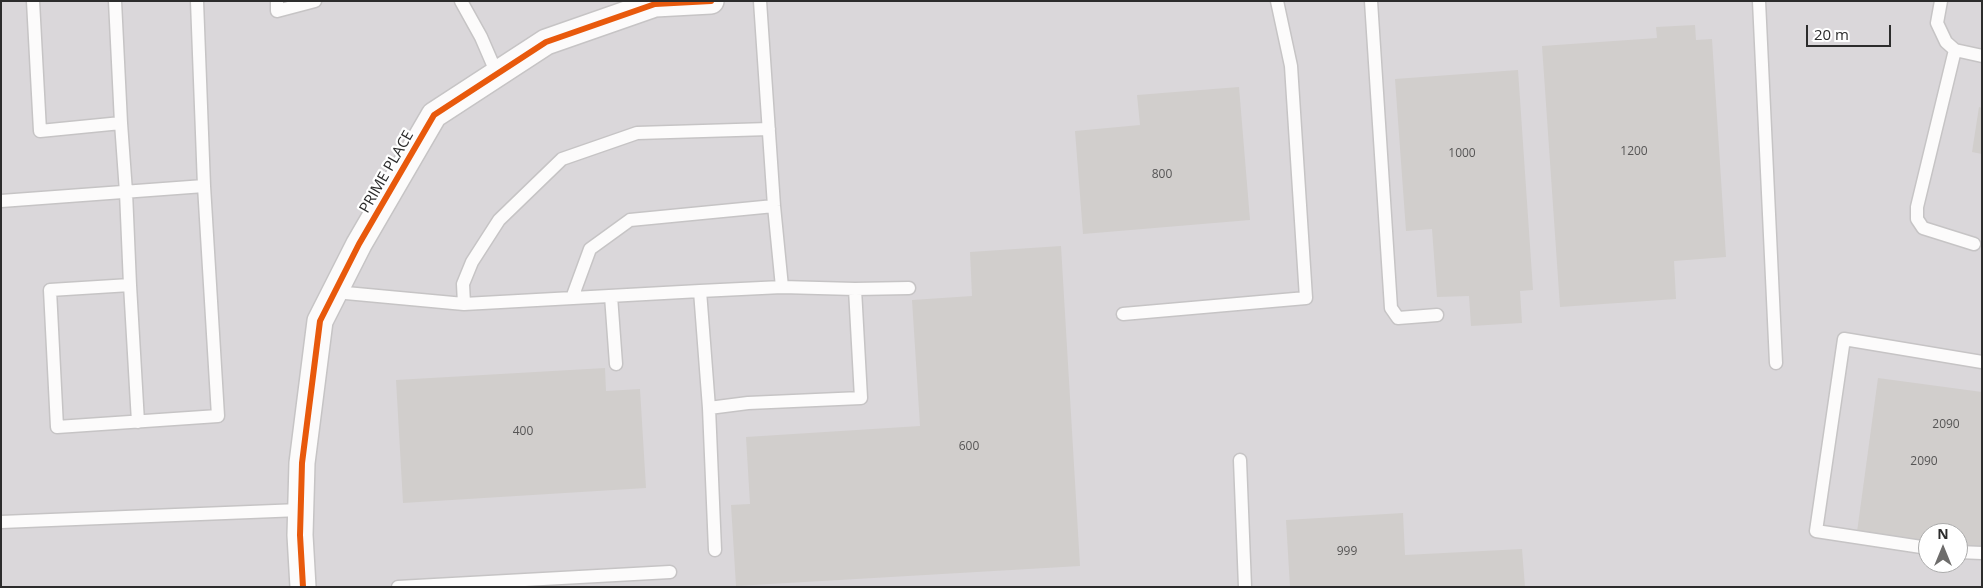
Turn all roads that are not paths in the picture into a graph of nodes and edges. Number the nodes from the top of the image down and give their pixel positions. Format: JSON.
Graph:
{"nodes":[{"id":1,"x":32,"y":1,"type":"edge"},
{"id":2,"x":115,"y":1,"type":"edge"},
{"id":3,"x":197,"y":1,"type":"edge"},
{"id":4,"x":277,"y":1,"type":"edge"},
{"id":5,"x":315,"y":1,"type":"edge"},
{"id":6,"x":461,"y":1,"type":"edge"},
{"id":7,"x":711,"y":1,"type":"edge"},
{"id":8,"x":760,"y":1,"type":"edge"},
{"id":9,"x":1276,"y":1,"type":"edge"},
{"id":10,"x":1371,"y":1,"type":"edge"},
{"id":11,"x":1760,"y":1,"type":"edge"},
{"id":12,"x":1941,"y":1,"type":"edge"},
{"id":13,"x":1955,"y":50,"type":"junction"},
{"id":14,"x":1982,"y":56,"type":"edge"},
{"id":15,"x":497,"y":74,"type":"junction"},
{"id":16,"x":121,"y":123,"type":"junction"},
{"id":17,"x":769,"y":129,"type":"junction"},
{"id":18,"x":204,"y":186,"type":"junction"},
{"id":19,"x":126,"y":192,"type":"junction"},
{"id":20,"x":1,"y":201,"type":"edge"},
{"id":21,"x":774,"y":206,"type":"junction"},
{"id":22,"x":1974,"y":244,"type":"dead end"},
{"id":23,"x":130,"y":285,"type":"junction"},
{"id":24,"x":782,"y":287,"type":"junction"},
{"id":25,"x":909,"y":288,"type":"dead end"},
{"id":26,"x":855,"y":290,"type":"junction"},
{"id":27,"x":700,"y":291,"type":"junction"},
{"id":28,"x":335,"y":292,"type":"junction"},
{"id":29,"x":611,"y":296,"type":"junction"},
{"id":30,"x":572,"y":298,"type":"junction"},
{"id":31,"x":464,"y":304,"type":"junction"},
{"id":32,"x":1123,"y":314,"type":"dead end"},
{"id":33,"x":1437,"y":315,"type":"dead end"},
{"id":34,"x":1982,"y":362,"type":"edge"},
{"id":35,"x":1776,"y":363,"type":"dead end"},
{"id":36,"x":616,"y":364,"type":"dead end"},
{"id":37,"x":708,"y":408,"type":"junction"},
{"id":38,"x":138,"y":422,"type":"junction"},
{"id":39,"x":1240,"y":460,"type":"dead end"},
{"id":40,"x":300,"y":510,"type":"junction"},
{"id":41,"x":1,"y":522,"type":"edge"},
{"id":42,"x":1918,"y":546,"type":"edge"},
{"id":43,"x":715,"y":550,"type":"dead end"},
{"id":44,"x":1968,"y":552,"type":"edge"},
{"id":45,"x":1982,"y":553,"type":"edge"},
{"id":46,"x":670,"y":572,"type":"dead end"},
{"id":47,"x":303,"y":587,"type":"edge"},
{"id":48,"x":398,"y":587,"type":"edge"},
{"id":49,"x":1246,"y":587,"type":"edge"}],
"edges":[{"from":1,"to":16,"type":"lane"},
{"from":2,"to":16,"type":"lane"},
{"from":3,"to":18,"type":"lane"},
{"from":4,"to":5,"type":"lane"},
{"from":6,"to":15,"type":"lane"},
{"from":7,"to":15,"type":"street","name":"PRIME PLACE"},
{"from":8,"to":17,"type":"lane"},
{"from":9,"to":32,"type":"lane"},
{"from":10,"to":33,"type":"lane"},
{"from":11,"to":35,"type":"lane"},
{"from":12,"to":13,"type":"lane"},
{"from":13,"to":14,"type":"lane"},
{"from":13,"to":22,"type":"lane"},
{"from":15,"to":28,"type":"street","name":"PRIME PLACE"},
{"from":16,"to":19,"type":"lane"},
{"from":17,"to":21,"type":"lane"},
{"from":17,"to":31,"type":"lane"},
{"from":18,"to":19,"type":"lane"},
{"from":18,"to":38,"type":"lane"},
{"from":19,"to":20,"type":"lane"},
{"from":19,"to":23,"type":"lane"},
{"from":21,"to":24,"type":"lane"},
{"from":21,"to":30,"type":"lane"},
{"from":23,"to":38,"type":"lane"},
{"from":23,"to":38,"type":"lane"},
{"from":24,"to":26,"type":"lane"},
{"from":24,"to":27,"type":"lane"},
{"from":25,"to":26,"type":"lane"},
{"from":26,"to":37,"type":"lane"},
{"from":27,"to":29,"type":"lane"},
{"from":27,"to":37,"type":"lane"},
{"from":28,"to":31,"type":"lane"},
{"from":28,"to":40,"type":"street","name":"PRIME PLACE"},
{"from":29,"to":30,"type":"lane"},
{"from":29,"to":36,"type":"lane"},
{"from":30,"to":31,"type":"lane"},
{"from":34,"to":42,"type":"lane"},
{"from":37,"to":43,"type":"lane"},
{"from":39,"to":49,"type":"lane"},
{"from":40,"to":41,"type":"lane"},
{"from":40,"to":47,"type":"street","name":"PRIME PLACE"},
{"from":44,"to":45,"type":"lane"},
{"from":46,"to":48,"type":"lane"}]}
